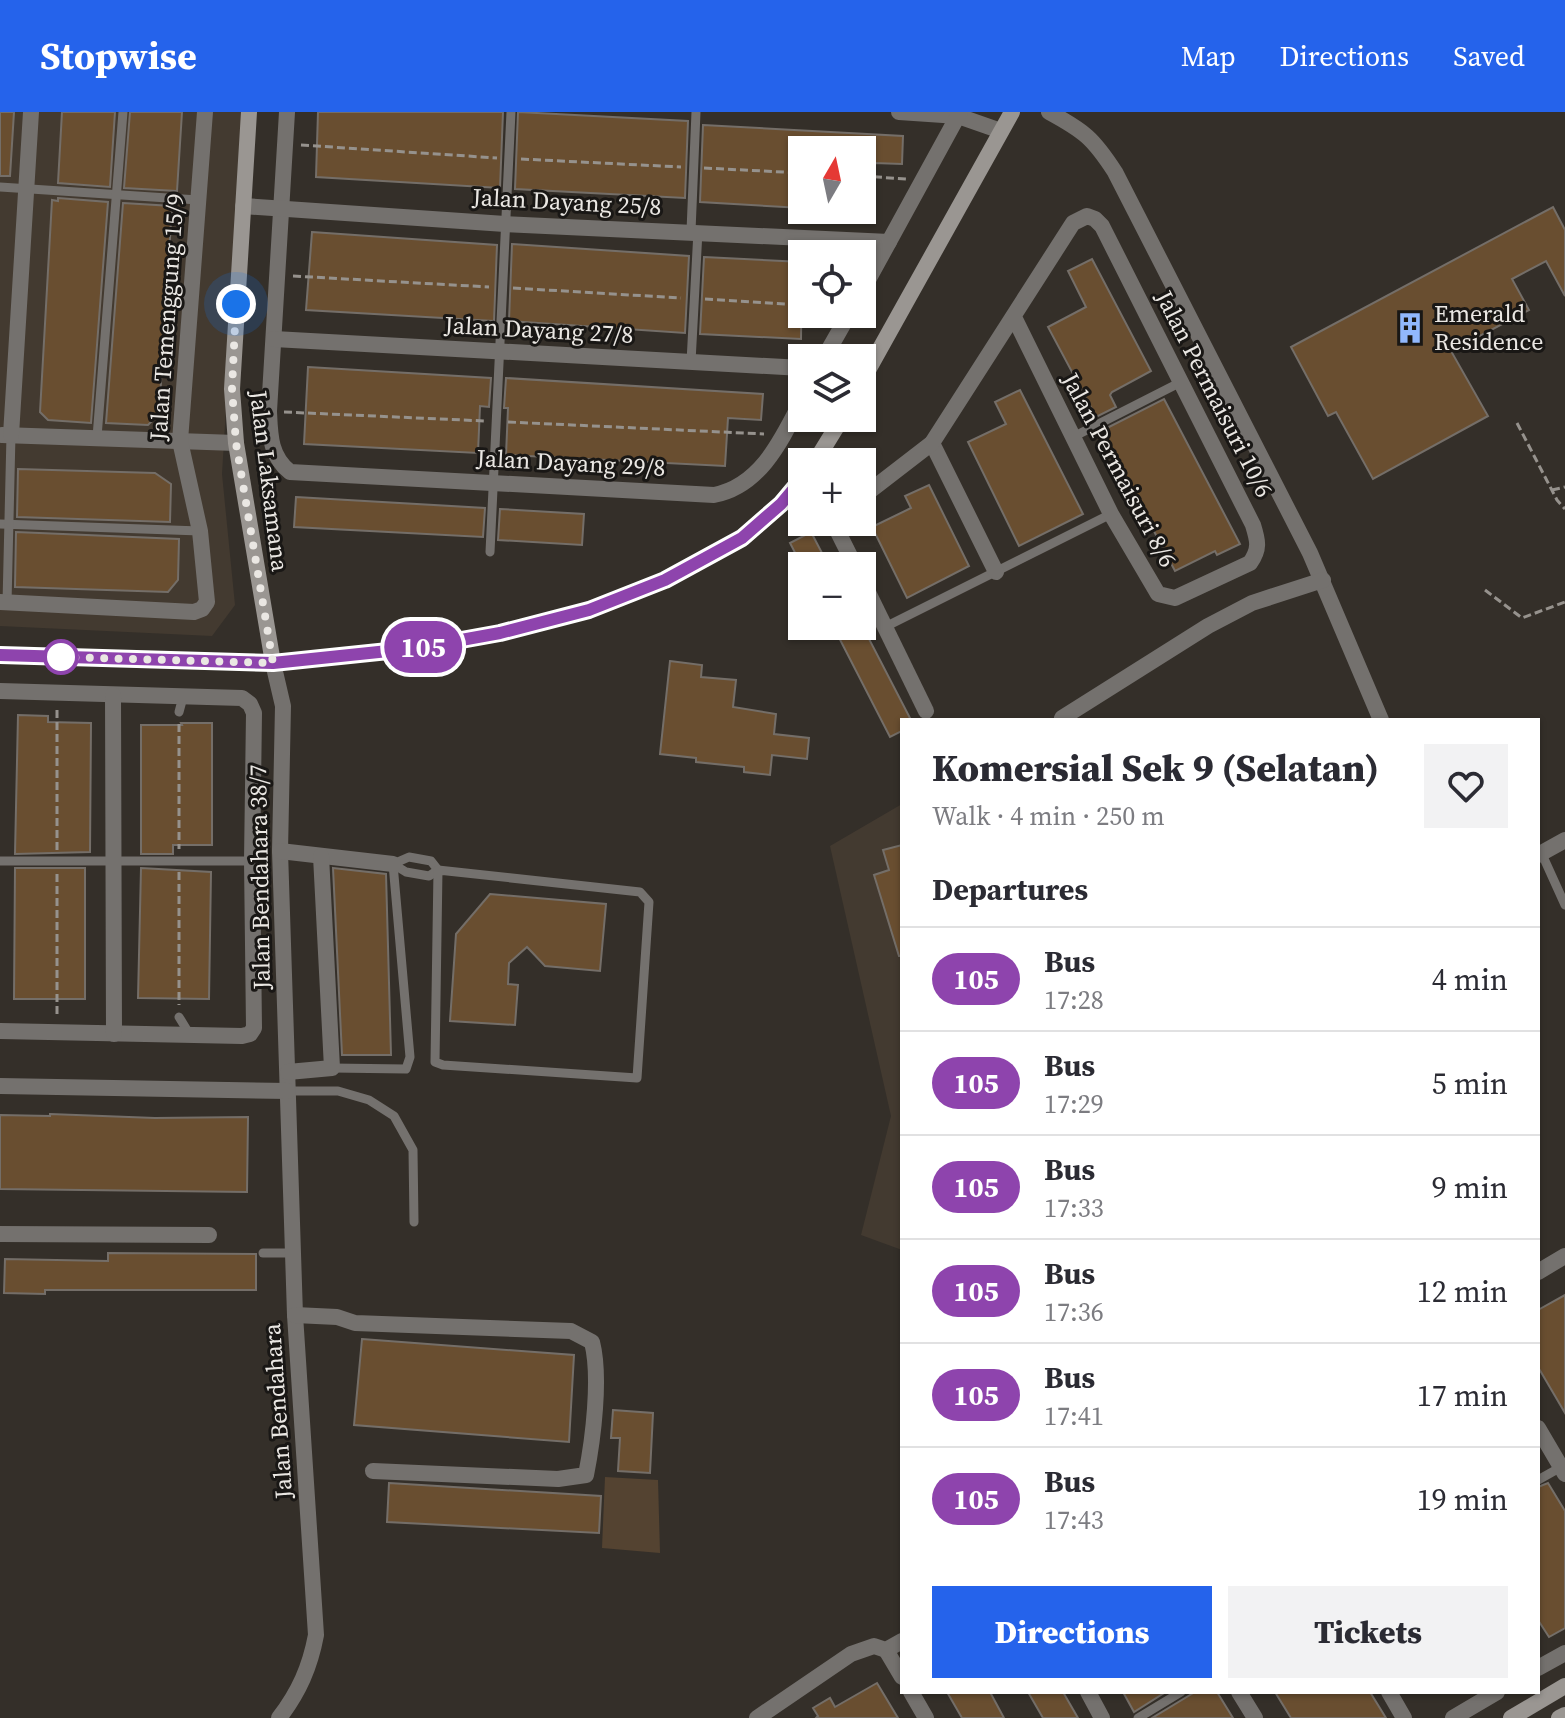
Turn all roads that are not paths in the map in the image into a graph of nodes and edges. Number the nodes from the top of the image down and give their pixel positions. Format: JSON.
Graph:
{"nodes":[{"id":1,"x":31,"y":112,"type":"edge"},
{"id":2,"x":123,"y":112,"type":"edge"},
{"id":3,"x":205,"y":112,"type":"edge"},
{"id":4,"x":249,"y":112,"type":"edge"},
{"id":5,"x":287,"y":112,"type":"edge"},
{"id":6,"x":511,"y":112,"type":"edge"},
{"id":7,"x":696,"y":112,"type":"edge"},
{"id":8,"x":899,"y":112,"type":"edge"},
{"id":9,"x":1012,"y":112,"type":"edge"},
{"id":10,"x":1049,"y":112,"type":"edge"},
{"id":11,"x":959,"y":114,"type":"edge"},
{"id":12,"x":1001,"y":131,"type":"junction"},
{"id":13,"x":0,"y":187,"type":"edge"},
{"id":14,"x":26,"y":188,"type":"junction"},
{"id":15,"x":117,"y":195,"type":"junction"},
{"id":16,"x":198,"y":200,"type":"junction"},
{"id":17,"x":243,"y":206,"type":"junction"},
{"id":18,"x":281,"y":208,"type":"junction"},
{"id":19,"x":505,"y":224,"type":"junction"},
{"id":20,"x":694,"y":231,"type":"junction"},
{"id":21,"x":889,"y":242,"type":"junction"},
{"id":22,"x":876,"y":266,"type":"edge"},
{"id":23,"x":1014,"y":317,"type":"junction"},
{"id":24,"x":274,"y":339,"type":"junction"},
{"id":25,"x":498,"y":352,"type":"junction"},
{"id":26,"x":876,"y":356,"type":"edge"},
{"id":27,"x":691,"y":362,"type":"junction"},
{"id":28,"x":788,"y":367,"type":"edge"},
{"id":29,"x":1181,"y":382,"type":"junction"},
{"id":30,"x":788,"y":429,"type":"edge"},
{"id":31,"x":6,"y":435,"type":"edge"},
{"id":32,"x":97,"y":437,"type":"junction"},
{"id":33,"x":1071,"y":438,"type":"junction"},
{"id":34,"x":180,"y":441,"type":"junction"},
{"id":35,"x":236,"y":443,"type":"junction"},
{"id":36,"x":932,"y":443,"type":"junction"},
{"id":37,"x":492,"y":482,"type":"junction"},
{"id":38,"x":876,"y":486,"type":"edge"},
{"id":39,"x":788,"y":496,"type":"edge"},
{"id":40,"x":1111,"y":514,"type":"junction"},
{"id":41,"x":4,"y":525,"type":"edge"},
{"id":42,"x":200,"y":531,"type":"junction"},
{"id":43,"x":490,"y":552,"type":"dead end"},
{"id":44,"x":996,"y":572,"type":"junction"},
{"id":45,"x":1323,"y":580,"type":"junction"},
{"id":46,"x":1211,"y":582,"type":"joint"},
{"id":47,"x":4,"y":602,"type":"edge"},
{"id":48,"x":876,"y":609,"type":"edge"},
{"id":49,"x":885,"y":627,"type":"junction"},
{"id":50,"x":0,"y":655,"type":"edge"},
{"id":51,"x":273,"y":663,"type":"junction"},
{"id":52,"x":0,"y":691,"type":"edge"},
{"id":53,"x":113,"y":695,"type":"junction"},
{"id":54,"x":926,"y":711,"type":"dead end"},
{"id":55,"x":1063,"y":718,"type":"edge"},
{"id":56,"x":1380,"y":718,"type":"edge"},
{"id":57,"x":1565,"y":840,"type":"edge"},
{"id":58,"x":280,"y":851,"type":"junction"},
{"id":59,"x":1540,"y":854,"type":"edge"},
{"id":60,"x":321,"y":856,"type":"junction"},
{"id":61,"x":0,"y":861,"type":"edge"},
{"id":62,"x":113,"y":861,"type":"junction"},
{"id":63,"x":252,"y":861,"type":"junction"},
{"id":64,"x":393,"y":864,"type":"junction"},
{"id":65,"x":438,"y":870,"type":"junction"},
{"id":66,"x":1565,"y":905,"type":"edge"},
{"id":67,"x":179,"y":1017,"type":"dead end"},
{"id":68,"x":0,"y":1031,"type":"edge"},
{"id":69,"x":114,"y":1034,"type":"junction"},
{"id":70,"x":191,"y":1036,"type":"junction"},
{"id":71,"x":332,"y":1068,"type":"junction"},
{"id":72,"x":288,"y":1072,"type":"junction"},
{"id":73,"x":0,"y":1086,"type":"edge"},
{"id":74,"x":288,"y":1091,"type":"junction"},
{"id":75,"x":414,"y":1222,"type":"dead end"},
{"id":76,"x":0,"y":1234,"type":"edge"},
{"id":77,"x":209,"y":1235,"type":"dead end"},
{"id":78,"x":263,"y":1253,"type":"dead end"},
{"id":79,"x":294,"y":1253,"type":"junction"},
{"id":80,"x":1565,"y":1256,"type":"edge"},
{"id":81,"x":1540,"y":1271,"type":"edge"},
{"id":82,"x":296,"y":1320,"type":"junction"},
{"id":83,"x":1540,"y":1431,"type":"edge"},
{"id":84,"x":1564,"y":1468,"type":"edge"},
{"id":85,"x":373,"y":1471,"type":"dead end"},
{"id":86,"x":1540,"y":1479,"type":"edge"},
{"id":87,"x":900,"y":1642,"type":"edge"},
{"id":88,"x":886,"y":1650,"type":"junction"},
{"id":89,"x":1565,"y":1653,"type":"edge"},
{"id":90,"x":1540,"y":1667,"type":"edge"},
{"id":91,"x":900,"y":1674,"type":"edge"},
{"id":92,"x":1565,"y":1686,"type":"edge"},
{"id":93,"x":912,"y":1694,"type":"edge"},
{"id":94,"x":1089,"y":1694,"type":"edge"},
{"id":95,"x":1178,"y":1694,"type":"edge"},
{"id":96,"x":1240,"y":1694,"type":"edge"},
{"id":97,"x":1390,"y":1694,"type":"edge"},
{"id":98,"x":1494,"y":1694,"type":"edge"},
{"id":99,"x":1565,"y":1715,"type":"edge"},
{"id":100,"x":279,"y":1718,"type":"edge"},
{"id":101,"x":757,"y":1718,"type":"edge"},
{"id":102,"x":926,"y":1718,"type":"edge"},
{"id":103,"x":1102,"y":1718,"type":"edge"},
{"id":104,"x":1138,"y":1718,"type":"edge"},
{"id":105,"x":1255,"y":1718,"type":"edge"},
{"id":106,"x":1404,"y":1718,"type":"edge"},
{"id":107,"x":1453,"y":1718,"type":"edge"},
{"id":108,"x":1511,"y":1718,"type":"edge"},
{"id":109,"x":1559,"y":1718,"type":"edge"}],
"edges":[{"from":1,"to":14,"type":"street"},
{"from":2,"to":15,"type":"lane"},
{"from":3,"to":16,"type":"street","name":"Jalan Temenggung 15/9"},
{"from":4,"to":17,"type":"street","name":"Jalan Laksamana"},
{"from":5,"to":18,"type":"street"},
{"from":6,"to":19,"type":"lane"},
{"from":7,"to":20,"type":"lane"},
{"from":8,"to":11,"type":"street"},
{"from":9,"to":12,"type":"street"},
{"from":10,"to":45,"type":"street"},
{"from":11,"to":12,"type":"street"},
{"from":11,"to":21,"type":"street"},
{"from":12,"to":26,"type":"street"},
{"from":13,"to":14,"type":"lane"},
{"from":14,"to":15,"type":"lane"},
{"from":14,"to":31,"type":"street"},
{"from":15,"to":16,"type":"lane"},
{"from":15,"to":32,"type":"lane"},
{"from":16,"to":34,"type":"street","name":"Jalan Temenggung 15/9"},
{"from":17,"to":18,"type":"street","name":"Jalan Dayang 25/8"},
{"from":17,"to":35,"type":"street","name":"Jalan Laksamana"},
{"from":18,"to":19,"type":"street","name":"Jalan Dayang 25/8"},
{"from":18,"to":24,"type":"street"},
{"from":19,"to":20,"type":"street","name":"Jalan Dayang 25/8"},
{"from":19,"to":25,"type":"lane"},
{"from":20,"to":21,"type":"street","name":"Jalan Dayang 25/8"},
{"from":20,"to":27,"type":"lane"},
{"from":21,"to":22,"type":"street"},
{"from":23,"to":29,"type":"street","name":"Jalan Permaisuri 10/6"},
{"from":23,"to":33,"type":"street","name":"Jalan Permaisuri 8/6"},
{"from":23,"to":36,"type":"street"},
{"from":24,"to":25,"type":"street","name":"Jalan Dayang 27/8"},
{"from":24,"to":37,"type":"street","name":"Jalan Dayang 29/8"},
{"from":25,"to":27,"type":"street","name":"Jalan Dayang 27/8"},
{"from":25,"to":37,"type":"lane"},
{"from":27,"to":28,"type":"street","name":"Jalan Dayang 27/8"},
{"from":29,"to":33,"type":"lane"},
{"from":29,"to":46,"type":"street","name":"Jalan Permaisuri 10/6"},
{"from":30,"to":37,"type":"street","name":"Jalan Dayang 29/8"},
{"from":31,"to":32,"type":"street"},
{"from":31,"to":41,"type":"lane"},
{"from":32,"to":34,"type":"street"},
{"from":33,"to":40,"type":"street","name":"Jalan Permaisuri 8/6"},
{"from":34,"to":35,"type":"street"},
{"from":34,"to":42,"type":"street","name":"Jalan Temenggung 15/9"},
{"from":35,"to":51,"type":"street","name":"Jalan Laksamana"},
{"from":36,"to":38,"type":"street"},
{"from":36,"to":44,"type":"street"},
{"from":37,"to":43,"type":"lane"},
{"from":39,"to":51,"type":"street"},
{"from":40,"to":44,"type":"lane"},
{"from":40,"to":46,"type":"street","name":"Jalan Permaisuri 8/6"},
{"from":41,"to":42,"type":"lane"},
{"from":41,"to":47,"type":"lane"},
{"from":42,"to":47,"type":"street","name":"Jalan Temenggung 15/9"},
{"from":44,"to":49,"type":"lane"},
{"from":45,"to":55,"type":"street"},
{"from":45,"to":56,"type":"street"},
{"from":48,"to":49,"type":"street"},
{"from":49,"to":54,"type":"street"},
{"from":50,"to":51,"type":"street"},
{"from":51,"to":58,"type":"street","name":"Jalan Bendahara 38/7"},
{"from":52,"to":53,"type":"street"},
{"from":53,"to":62,"type":"street"},
{"from":53,"to":63,"type":"street"},
{"from":57,"to":59,"type":"street"},
{"from":58,"to":60,"type":"street"},
{"from":58,"to":72,"type":"street","name":"Jalan Bendahara 38/7"},
{"from":59,"to":66,"type":"lane"},
{"from":60,"to":64,"type":"street"},
{"from":60,"to":71,"type":"street"},
{"from":61,"to":62,"type":"lane"},
{"from":62,"to":63,"type":"lane"},
{"from":62,"to":69,"type":"street"},
{"from":63,"to":70,"type":"street"},
{"from":64,"to":65,"type":"lane"},
{"from":64,"to":65,"type":"lane"},
{"from":64,"to":71,"type":"lane"},
{"from":65,"to":65,"type":"lane"},
{"from":67,"to":70,"type":"lane"},
{"from":68,"to":69,"type":"street"},
{"from":69,"to":70,"type":"street"},
{"from":71,"to":72,"type":"street"},
{"from":72,"to":74,"type":"street","name":"Jalan Bendahara 38/7"},
{"from":73,"to":74,"type":"street"},
{"from":74,"to":75,"type":"lane"},
{"from":74,"to":79,"type":"street","name":"Jalan Bendahara"},
{"from":76,"to":77,"type":"street"},
{"from":78,"to":79,"type":"lane"},
{"from":79,"to":82,"type":"street","name":"Jalan Bendahara"},
{"from":80,"to":81,"type":"street"},
{"from":82,"to":85,"type":"street"},
{"from":82,"to":100,"type":"street","name":"Jalan Bendahara"},
{"from":83,"to":84,"type":"street"},
{"from":84,"to":86,"type":"lane"},
{"from":87,"to":88,"type":"street"},
{"from":88,"to":91,"type":"street"},
{"from":88,"to":101,"type":"street"},
{"from":89,"to":90,"type":"street"},
{"from":92,"to":108,"type":"street"},
{"from":93,"to":102,"type":"street"},
{"from":94,"to":103,"type":"street"},
{"from":95,"to":104,"type":"lane"},
{"from":96,"to":105,"type":"street"},
{"from":97,"to":106,"type":"street"},
{"from":98,"to":107,"type":"street"},
{"from":99,"to":109,"type":"street"}]}
